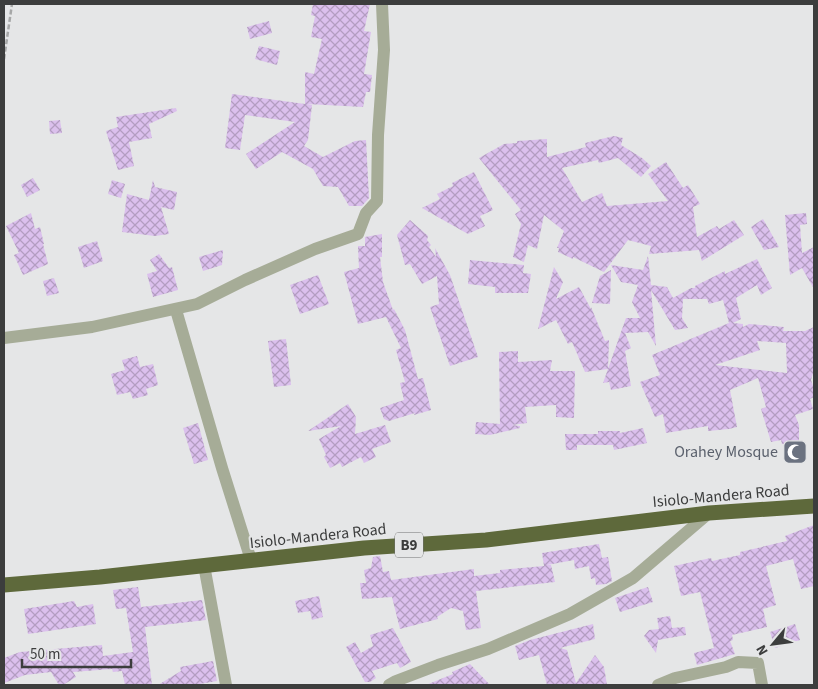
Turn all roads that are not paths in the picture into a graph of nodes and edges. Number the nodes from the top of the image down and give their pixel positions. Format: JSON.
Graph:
{"nodes":[{"id":1,"x":382,"y":4,"type":"edge"},
{"id":2,"x":176,"y":310,"type":"junction"},
{"id":3,"x":4,"y":338,"type":"edge"},
{"id":4,"x":814,"y":506,"type":"edge"},
{"id":5,"x":709,"y":513,"type":"junction"},
{"id":6,"x":251,"y":560,"type":"junction"},
{"id":7,"x":204,"y":565,"type":"junction"},
{"id":8,"x":4,"y":586,"type":"edge"},
{"id":9,"x":226,"y":685,"type":"edge"},
{"id":10,"x":389,"y":685,"type":"edge"},
{"id":11,"x":658,"y":685,"type":"edge"},
{"id":12,"x":762,"y":685,"type":"edge"}],
"edges":[{"from":1,"to":2,"type":"street"},
{"from":2,"to":3,"type":"street"},
{"from":2,"to":6,"type":"street"},
{"from":4,"to":5,"type":"highway","name":"Isiolo-Mandera Road","number":"B9"},
{"from":5,"to":6,"type":"highway","name":"Isiolo-Mandera Road","number":"B9"},
{"from":5,"to":10,"type":"street"},
{"from":6,"to":7,"type":"highway","name":"Isiolo-Mandera Road","number":"B9"},
{"from":7,"to":8,"type":"highway","name":"Isiolo-Mandera Road","number":"B9"},
{"from":7,"to":9,"type":"street"},
{"from":11,"to":12,"type":"street"}]}
